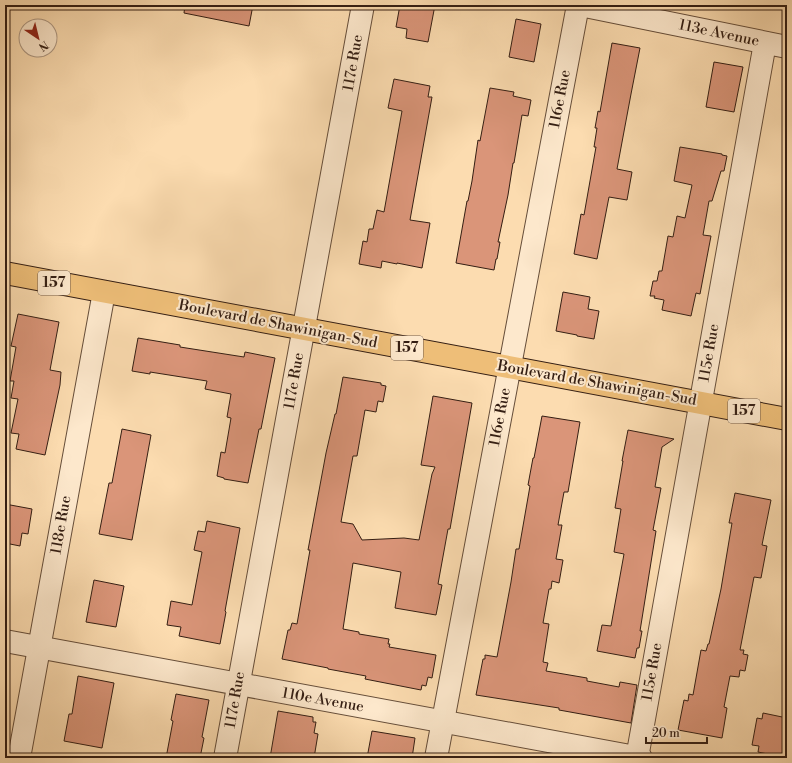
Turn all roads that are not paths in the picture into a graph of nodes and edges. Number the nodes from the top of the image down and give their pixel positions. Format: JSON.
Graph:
{"nodes":[{"id":1,"x":363,"y":5,"type":"edge"},
{"id":2,"x":579,"y":5,"type":"edge"},
{"id":3,"x":765,"y":43,"type":"junction"},
{"id":4,"x":787,"y":47,"type":"edge"},
{"id":5,"x":5,"y":273,"type":"edge"},
{"id":6,"x":104,"y":292,"type":"junction"},
{"id":7,"x":304,"y":329,"type":"junction"},
{"id":8,"x":510,"y":367,"type":"junction"},
{"id":9,"x":700,"y":403,"type":"junction"},
{"id":10,"x":787,"y":419,"type":"edge"},
{"id":11,"x":5,"y":641,"type":"edge"},
{"id":12,"x":39,"y":647,"type":"junction"},
{"id":13,"x":238,"y":684,"type":"junction"},
{"id":14,"x":442,"y":722,"type":"junction"},
{"id":15,"x":19,"y":758,"type":"edge"},
{"id":16,"x":225,"y":758,"type":"edge"},
{"id":17,"x":436,"y":758,"type":"edge"},
{"id":18,"x":638,"y":758,"type":"edge"}],
"edges":[{"from":1,"to":7,"type":"street","name":"117e Rue"},
{"from":2,"to":3,"type":"street","name":"113e Avenue"},
{"from":2,"to":8,"type":"street","name":"116e Rue"},
{"from":3,"to":4,"type":"street","name":"113e Avenue"},
{"from":3,"to":9,"type":"street","name":"115e Rue"},
{"from":5,"to":6,"type":"main road","name":"Boulevard de Shawinigan-Sud","number":"157"},
{"from":6,"to":7,"type":"main road","name":"Boulevard de Shawinigan-Sud","number":"157"},
{"from":6,"to":12,"type":"street","name":"118e Rue"},
{"from":7,"to":8,"type":"main road","name":"Boulevard de Shawinigan-Sud","number":"157"},
{"from":7,"to":13,"type":"street","name":"117e Rue"},
{"from":8,"to":9,"type":"main road","name":"Boulevard de Shawinigan-Sud","number":"157"},
{"from":8,"to":14,"type":"street","name":"116e Rue"},
{"from":9,"to":10,"type":"main road","name":"Boulevard de Shawinigan-Sud","number":"157"},
{"from":9,"to":18,"type":"street","name":"115e Rue"},
{"from":11,"to":12,"type":"street","name":"110e Avenue"},
{"from":12,"to":13,"type":"street","name":"110e Avenue"},
{"from":12,"to":15,"type":"street","name":"118e Rue"},
{"from":13,"to":14,"type":"street","name":"110e Avenue"},
{"from":13,"to":16,"type":"street","name":"117e Rue"},
{"from":14,"to":17,"type":"street","name":"116e Rue"},
{"from":14,"to":18,"type":"street","name":"110e Avenue"}]}
